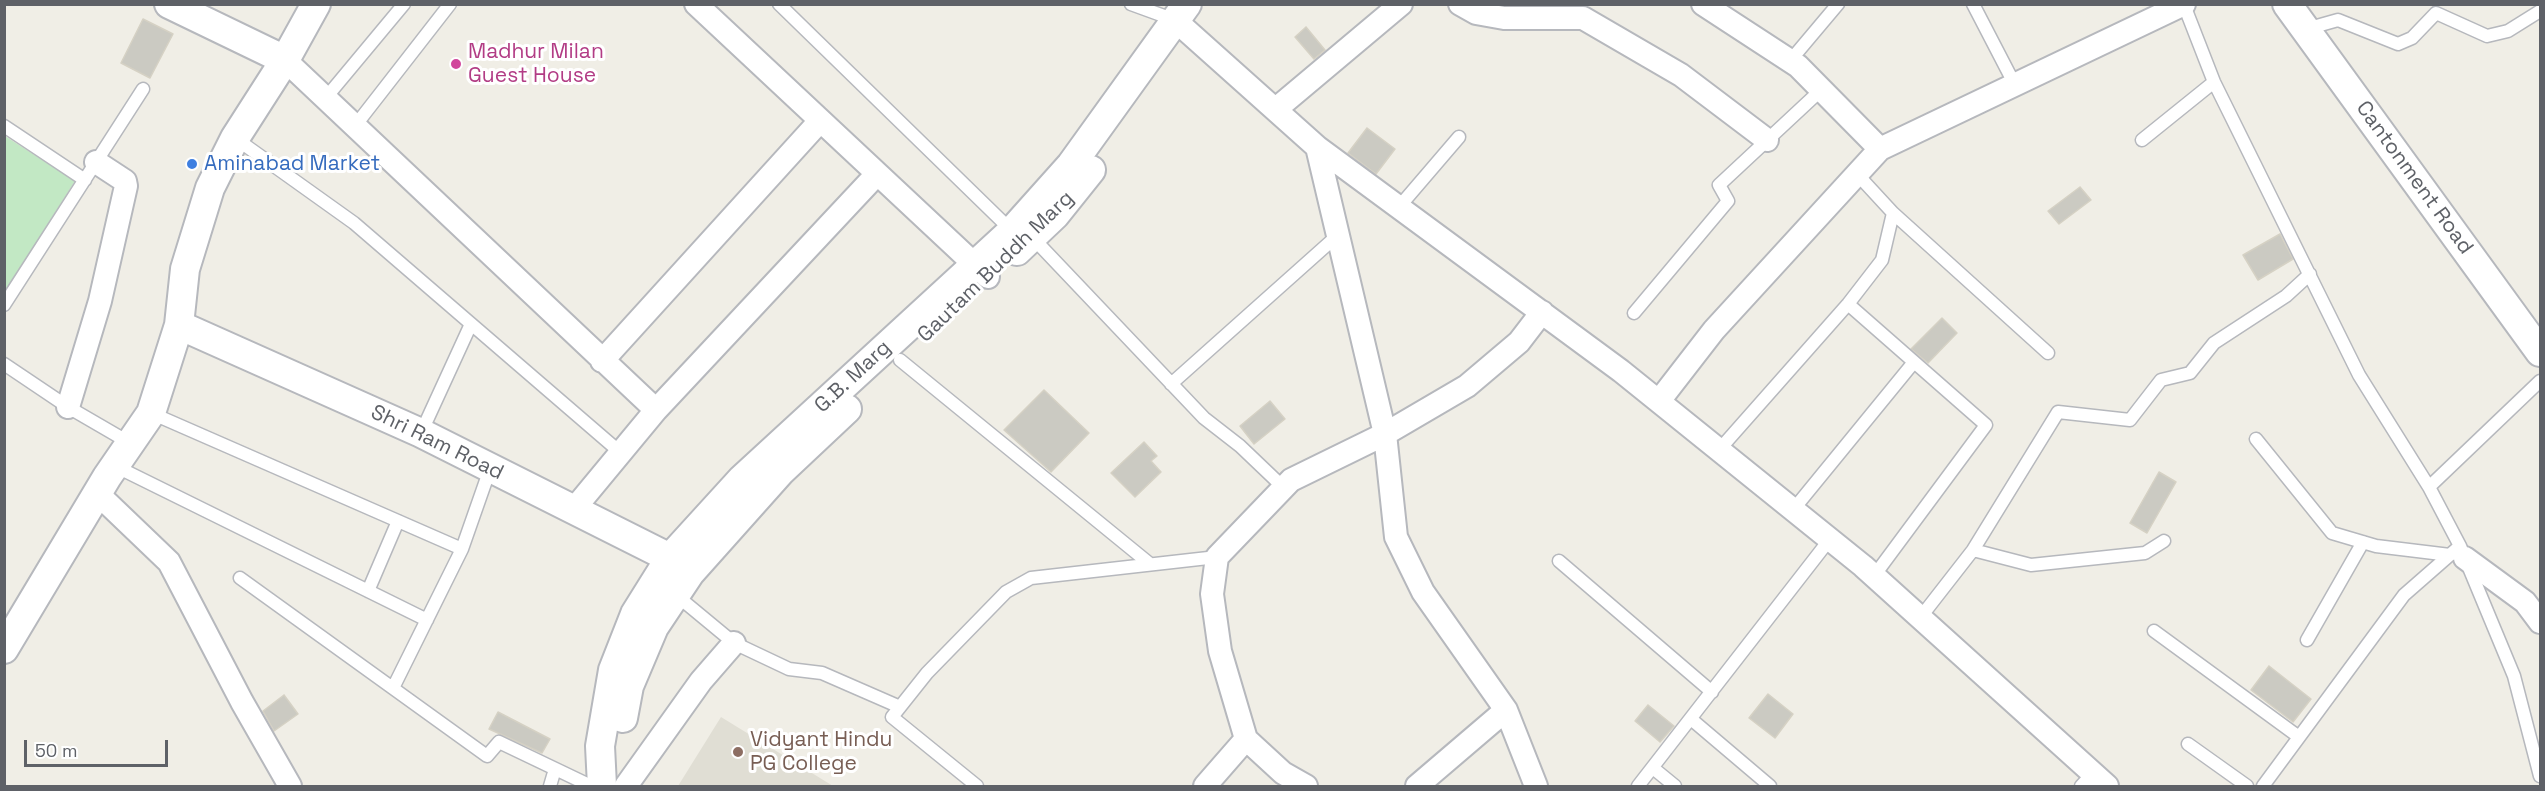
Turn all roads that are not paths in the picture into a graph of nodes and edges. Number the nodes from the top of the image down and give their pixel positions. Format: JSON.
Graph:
{"nodes":[{"id":1,"x":169,"y":4,"type":"edge"},
{"id":2,"x":316,"y":4,"type":"edge"},
{"id":3,"x":404,"y":4,"type":"edge"},
{"id":4,"x":450,"y":4,"type":"edge"},
{"id":5,"x":696,"y":4,"type":"edge"},
{"id":6,"x":779,"y":4,"type":"edge"},
{"id":7,"x":1131,"y":4,"type":"edge"},
{"id":8,"x":1209,"y":4,"type":"edge"},
{"id":9,"x":1401,"y":4,"type":"edge"},
{"id":10,"x":1460,"y":4,"type":"edge"},
{"id":11,"x":1703,"y":4,"type":"edge"},
{"id":12,"x":1838,"y":4,"type":"edge"},
{"id":13,"x":1973,"y":4,"type":"edge"},
{"id":14,"x":2287,"y":4,"type":"edge"},
{"id":15,"x":2184,"y":5,"type":"edge"},
{"id":16,"x":1575,"y":11,"type":"edge"},
{"id":17,"x":2541,"y":11,"type":"edge"},
{"id":18,"x":1184,"y":19,"type":"edge"},
{"id":19,"x":2305,"y":29,"type":"junction"},
{"id":20,"x":285,"y":60,"type":"junction"},
{"id":21,"x":1790,"y":61,"type":"junction"},
{"id":22,"x":2214,"y":82,"type":"junction"},
{"id":23,"x":2015,"y":85,"type":"junction"},
{"id":24,"x":143,"y":89,"type":"dead end"},
{"id":25,"x":1821,"y":90,"type":"junction"},
{"id":26,"x":324,"y":99,"type":"junction"},
{"id":27,"x":1276,"y":110,"type":"junction"},
{"id":28,"x":819,"y":122,"type":"junction"},
{"id":29,"x":4,"y":126,"type":"edge"},
{"id":30,"x":355,"y":126,"type":"junction"},
{"id":31,"x":1460,"y":137,"type":"dead end"},
{"id":32,"x":235,"y":138,"type":"junction"},
{"id":33,"x":1767,"y":140,"type":"junction"},
{"id":34,"x":2142,"y":140,"type":"dead end"},
{"id":35,"x":1317,"y":147,"type":"junction"},
{"id":36,"x":1880,"y":149,"type":"junction"},
{"id":37,"x":90,"y":171,"type":"junction"},
{"id":38,"x":877,"y":174,"type":"junction"},
{"id":39,"x":1857,"y":174,"type":"junction"},
{"id":40,"x":1399,"y":207,"type":"junction"},
{"id":41,"x":1893,"y":213,"type":"junction"},
{"id":42,"x":1022,"y":234,"type":"junction"},
{"id":43,"x":1338,"y":235,"type":"junction"},
{"id":44,"x":982,"y":271,"type":"junction"},
{"id":45,"x":2310,"y":274,"type":"junction"},
{"id":46,"x":4,"y":304,"type":"edge"},
{"id":47,"x":1848,"y":304,"type":"junction"},
{"id":48,"x":1542,"y":312,"type":"junction"},
{"id":49,"x":1634,"y":313,"type":"dead end"},
{"id":50,"x":471,"y":324,"type":"junction"},
{"id":51,"x":179,"y":326,"type":"junction"},
{"id":52,"x":2048,"y":352,"type":"dead end"},
{"id":53,"x":2541,"y":352,"type":"edge"},
{"id":54,"x":602,"y":360,"type":"junction"},
{"id":55,"x":900,"y":360,"type":"junction"},
{"id":56,"x":1914,"y":362,"type":"junction"},
{"id":57,"x":4,"y":364,"type":"edge"},
{"id":58,"x":2541,"y":381,"type":"edge"},
{"id":59,"x":1171,"y":384,"type":"junction"},
{"id":60,"x":1659,"y":401,"type":"junction"},
{"id":61,"x":68,"y":407,"type":"junction"},
{"id":62,"x":656,"y":410,"type":"junction"},
{"id":63,"x":151,"y":413,"type":"junction"},
{"id":64,"x":421,"y":433,"type":"junction"},
{"id":65,"x":1385,"y":434,"type":"junction"},
{"id":66,"x":2256,"y":439,"type":"dead end"},
{"id":67,"x":1719,"y":450,"type":"junction"},
{"id":68,"x":621,"y":453,"type":"junction"},
{"id":69,"x":123,"y":455,"type":"junction"},
{"id":70,"x":490,"y":468,"type":"junction"},
{"id":71,"x":1283,"y":487,"type":"junction"},
{"id":72,"x":2429,"y":487,"type":"junction"},
{"id":73,"x":99,"y":495,"type":"junction"},
{"id":74,"x":574,"y":509,"type":"junction"},
{"id":75,"x":1793,"y":510,"type":"junction"},
{"id":76,"x":398,"y":521,"type":"junction"},
{"id":77,"x":1830,"y":539,"type":"junction"},
{"id":78,"x":2164,"y":541,"type":"dead end"},
{"id":79,"x":2363,"y":542,"type":"junction"},
{"id":80,"x":462,"y":549,"type":"junction"},
{"id":81,"x":1973,"y":550,"type":"junction"},
{"id":82,"x":2458,"y":553,"type":"junction"},
{"id":83,"x":1217,"y":557,"type":"junction"},
{"id":84,"x":1559,"y":561,"type":"dead end"},
{"id":85,"x":1150,"y":564,"type":"junction"},
{"id":86,"x":679,"y":575,"type":"junction"},
{"id":87,"x":1874,"y":576,"type":"junction"},
{"id":88,"x":240,"y":578,"type":"dead end"},
{"id":89,"x":368,"y":591,"type":"junction"},
{"id":90,"x":1920,"y":618,"type":"junction"},
{"id":91,"x":427,"y":620,"type":"junction"},
{"id":92,"x":2541,"y":622,"type":"edge"},
{"id":93,"x":2154,"y":631,"type":"dead end"},
{"id":94,"x":2307,"y":640,"type":"dead end"},
{"id":95,"x":734,"y":643,"type":"junction"},
{"id":96,"x":4,"y":649,"type":"edge"},
{"id":97,"x":393,"y":688,"type":"junction"},
{"id":98,"x":1712,"y":692,"type":"junction"},
{"id":99,"x":900,"y":707,"type":"junction"},
{"id":100,"x":1506,"y":710,"type":"junction"},
{"id":101,"x":1691,"y":719,"type":"junction"},
{"id":102,"x":2299,"y":737,"type":"junction"},
{"id":103,"x":1246,"y":739,"type":"junction"},
{"id":104,"x":2188,"y":744,"type":"dead end"},
{"id":105,"x":1653,"y":768,"type":"junction"},
{"id":106,"x":555,"y":769,"type":"junction"},
{"id":107,"x":2541,"y":776,"type":"edge"},
{"id":108,"x":2094,"y":782,"type":"edge"},
{"id":109,"x":1299,"y":785,"type":"edge"},
{"id":110,"x":290,"y":786,"type":"edge"},
{"id":111,"x":550,"y":786,"type":"edge"},
{"id":112,"x":591,"y":786,"type":"edge"},
{"id":113,"x":602,"y":786,"type":"edge"},
{"id":114,"x":619,"y":786,"type":"edge"},
{"id":115,"x":626,"y":786,"type":"edge"},
{"id":116,"x":977,"y":786,"type":"edge"},
{"id":117,"x":1205,"y":786,"type":"edge"},
{"id":118,"x":1417,"y":786,"type":"edge"},
{"id":119,"x":1536,"y":786,"type":"edge"},
{"id":120,"x":1638,"y":786,"type":"edge"},
{"id":121,"x":1675,"y":786,"type":"edge"},
{"id":122,"x":1770,"y":786,"type":"edge"},
{"id":123,"x":2247,"y":786,"type":"edge"},
{"id":124,"x":2263,"y":786,"type":"edge"}],
"edges":[{"from":1,"to":20,"type":"street"},
{"from":2,"to":20,"type":"street"},
{"from":3,"to":26,"type":"lane"},
{"from":4,"to":30,"type":"lane"},
{"from":5,"to":28,"type":"street"},
{"from":6,"to":42,"type":"lane"},
{"from":7,"to":18,"type":"lane"},
{"from":8,"to":18,"type":"street"},
{"from":9,"to":27,"type":"street"},
{"from":10,"to":16,"type":"street"},
{"from":11,"to":21,"type":"street"},
{"from":12,"to":21,"type":"lane"},
{"from":13,"to":23,"type":"lane"},
{"from":14,"to":19,"type":"street","name":"Cantonment Road"},
{"from":15,"to":22,"type":"lane"},
{"from":15,"to":23,"type":"street"},
{"from":16,"to":33,"type":"street"},
{"from":17,"to":19,"type":"lane"},
{"from":18,"to":27,"type":"street"},
{"from":18,"to":42,"type":"street","name":"G.B. Marg"},
{"from":19,"to":53,"type":"street","name":"Cantonment Road"},
{"from":20,"to":26,"type":"street"},
{"from":20,"to":32,"type":"street"},
{"from":21,"to":25,"type":"street"},
{"from":22,"to":34,"type":"lane"},
{"from":22,"to":45,"type":"lane"},
{"from":23,"to":36,"type":"street"},
{"from":24,"to":37,"type":"lane"},
{"from":25,"to":33,"type":"lane"},
{"from":25,"to":36,"type":"street"},
{"from":26,"to":30,"type":"street"},
{"from":27,"to":35,"type":"street"},
{"from":28,"to":38,"type":"street"},
{"from":28,"to":54,"type":"street"},
{"from":29,"to":37,"type":"lane"},
{"from":30,"to":54,"type":"street"},
{"from":31,"to":40,"type":"lane"},
{"from":32,"to":50,"type":"lane"},
{"from":32,"to":51,"type":"street"},
{"from":33,"to":49,"type":"lane"},
{"from":35,"to":40,"type":"street"},
{"from":35,"to":43,"type":"street"},
{"from":36,"to":39,"type":"street"},
{"from":37,"to":46,"type":"lane"},
{"from":37,"to":61,"type":"street"},
{"from":38,"to":44,"type":"street"},
{"from":38,"to":62,"type":"street"},
{"from":39,"to":41,"type":"lane"},
{"from":39,"to":60,"type":"street"},
{"from":40,"to":48,"type":"street"},
{"from":41,"to":47,"type":"lane"},
{"from":41,"to":52,"type":"lane"},
{"from":42,"to":44,"type":"street","name":"G.B. Marg"},
{"from":42,"to":59,"type":"lane"},
{"from":43,"to":59,"type":"lane"},
{"from":43,"to":65,"type":"street"},
{"from":44,"to":55,"type":"street","name":"Gautam Buddh Marg"},
{"from":44,"to":86,"type":"street","name":"G.B. Marg"},
{"from":45,"to":72,"type":"lane"},
{"from":45,"to":81,"type":"lane"},
{"from":47,"to":56,"type":"lane"},
{"from":47,"to":67,"type":"lane"},
{"from":48,"to":60,"type":"street"},
{"from":48,"to":65,"type":"street"},
{"from":50,"to":64,"type":"lane"},
{"from":50,"to":68,"type":"lane"},
{"from":51,"to":63,"type":"street"},
{"from":51,"to":64,"type":"street","name":"Shri Ram Road"},
{"from":54,"to":62,"type":"street"},
{"from":55,"to":85,"type":"lane"},
{"from":55,"to":86,"type":"street","name":"Gautam Buddh Marg"},
{"from":56,"to":75,"type":"lane"},
{"from":56,"to":87,"type":"lane"},
{"from":57,"to":61,"type":"lane"},
{"from":58,"to":72,"type":"lane"},
{"from":59,"to":71,"type":"lane"},
{"from":60,"to":67,"type":"street"},
{"from":61,"to":69,"type":"lane"},
{"from":62,"to":68,"type":"street"},
{"from":63,"to":69,"type":"street"},
{"from":63,"to":76,"type":"lane"},
{"from":64,"to":70,"type":"street","name":"Shri Ram Road"},
{"from":65,"to":71,"type":"street"},
{"from":65,"to":100,"type":"street"},
{"from":66,"to":79,"type":"lane"},
{"from":67,"to":75,"type":"street"},
{"from":68,"to":74,"type":"street"},
{"from":69,"to":73,"type":"street"},
{"from":69,"to":89,"type":"lane"},
{"from":70,"to":74,"type":"street","name":"Shri Ram Road"},
{"from":70,"to":80,"type":"lane"},
{"from":71,"to":83,"type":"street"},
{"from":72,"to":82,"type":"lane"},
{"from":73,"to":96,"type":"street"},
{"from":73,"to":110,"type":"street"},
{"from":74,"to":86,"type":"street","name":"Shri Ram Road"},
{"from":75,"to":77,"type":"street"},
{"from":76,"to":80,"type":"lane"},
{"from":76,"to":89,"type":"lane"},
{"from":77,"to":87,"type":"street"},
{"from":77,"to":98,"type":"lane"},
{"from":78,"to":81,"type":"lane"},
{"from":79,"to":82,"type":"lane"},
{"from":79,"to":94,"type":"lane"},
{"from":80,"to":91,"type":"lane"},
{"from":81,"to":90,"type":"lane"},
{"from":82,"to":92,"type":"street"},
{"from":82,"to":102,"type":"lane"},
{"from":82,"to":107,"type":"lane"},
{"from":83,"to":85,"type":"lane"},
{"from":83,"to":103,"type":"street"},
{"from":84,"to":98,"type":"lane"},
{"from":85,"to":99,"type":"lane"},
{"from":86,"to":95,"type":"lane"},
{"from":86,"to":113,"type":"street","name":"G.B. Marg"},
{"from":86,"to":114,"type":"street","name":"Gautam Buddh Marg"},
{"from":87,"to":90,"type":"street"},
{"from":88,"to":97,"type":"lane"},
{"from":89,"to":91,"type":"lane"},
{"from":90,"to":108,"type":"street"},
{"from":91,"to":97,"type":"lane"},
{"from":93,"to":102,"type":"lane"},
{"from":95,"to":99,"type":"lane"},
{"from":95,"to":115,"type":"street"},
{"from":97,"to":106,"type":"lane"},
{"from":98,"to":101,"type":"lane"},
{"from":99,"to":116,"type":"lane"},
{"from":100,"to":118,"type":"street"},
{"from":100,"to":119,"type":"street"},
{"from":101,"to":105,"type":"lane"},
{"from":101,"to":122,"type":"lane"},
{"from":102,"to":124,"type":"lane"},
{"from":103,"to":109,"type":"street"},
{"from":103,"to":117,"type":"street"},
{"from":104,"to":123,"type":"lane"},
{"from":105,"to":120,"type":"lane"},
{"from":105,"to":121,"type":"lane"},
{"from":106,"to":111,"type":"lane"},
{"from":106,"to":112,"type":"lane"}]}
